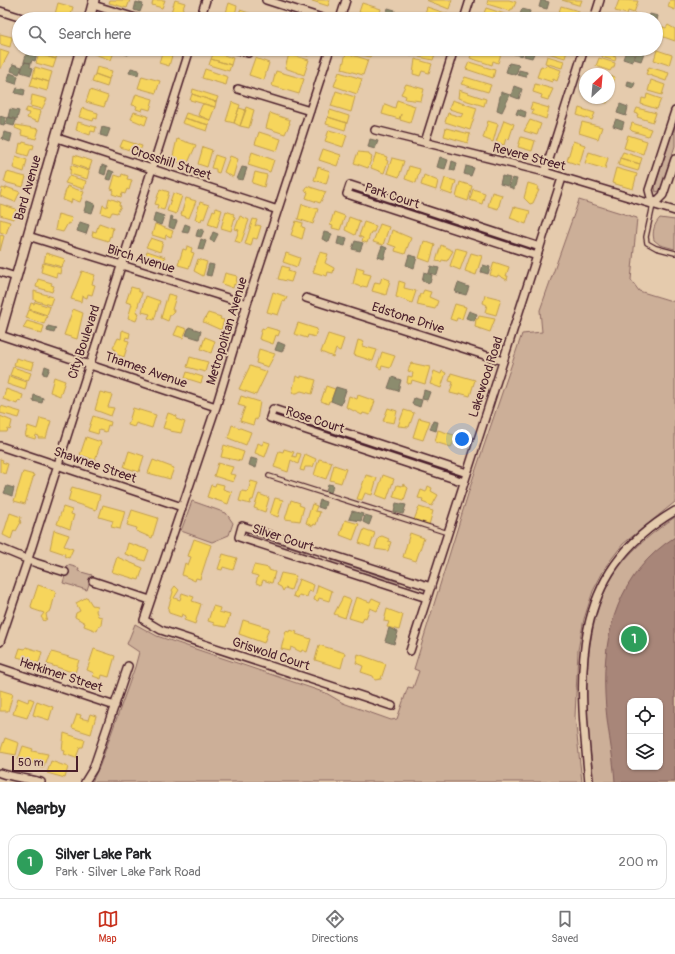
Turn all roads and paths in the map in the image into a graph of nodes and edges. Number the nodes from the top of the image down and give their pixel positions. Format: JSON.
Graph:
{"nodes":[{"id":1,"x":206,"y":0,"type":"edge"},
{"id":2,"x":266,"y":0,"type":"edge"},
{"id":3,"x":346,"y":0,"type":"edge"},
{"id":4,"x":470,"y":0,"type":"edge"},
{"id":5,"x":600,"y":0,"type":"edge"},
{"id":6,"x":94,"y":2,"type":"edge"},
{"id":7,"x":0,"y":11,"type":"edge"},
{"id":8,"x":91,"y":12,"type":"edge"},
{"id":9,"x":120,"y":12,"type":"edge"},
{"id":10,"x":202,"y":12,"type":"edge"},
{"id":11,"x":303,"y":12,"type":"edge"},
{"id":12,"x":342,"y":12,"type":"edge"},
{"id":13,"x":466,"y":12,"type":"edge"},
{"id":14,"x":596,"y":12,"type":"edge"},
{"id":15,"x":12,"y":15,"type":"edge"},
{"id":16,"x":79,"y":56,"type":"edge"},
{"id":17,"x":188,"y":56,"type":"edge"},
{"id":18,"x":328,"y":56,"type":"edge"},
{"id":19,"x":452,"y":56,"type":"edge"},
{"id":20,"x":582,"y":56,"type":"edge"},
{"id":21,"x":238,"y":89,"type":"dead end"},
{"id":22,"x":310,"y":111,"type":"junction"},
{"id":23,"x":675,"y":111,"type":"edge"},
{"id":24,"x":375,"y":130,"type":"dead end"},
{"id":25,"x":57,"y":138,"type":"junction"},
{"id":26,"x":425,"y":142,"type":"junction"},
{"id":27,"x":675,"y":159,"type":"edge"},
{"id":28,"x":152,"y":169,"type":"junction"},
{"id":29,"x":545,"y":172,"type":"junction"},
{"id":30,"x":562,"y":178,"type":"junction"},
{"id":31,"x":653,"y":205,"type":"junction"},
{"id":32,"x":278,"y":210,"type":"junction"},
{"id":33,"x":675,"y":211,"type":"edge"},
{"id":34,"x":436,"y":213,"type":"junction"},
{"id":35,"x":433,"y":222,"type":"junction"},
{"id":36,"x":28,"y":236,"type":"junction"},
{"id":37,"x":540,"y":247,"type":"junction"},
{"id":38,"x":675,"y":253,"type":"edge"},
{"id":39,"x":537,"y":256,"type":"junction"},
{"id":40,"x":121,"y":265,"type":"junction"},
{"id":41,"x":0,"y":272,"type":"edge"},
{"id":42,"x":16,"y":277,"type":"junction"},
{"id":43,"x":306,"y":298,"type":"dead end"},
{"id":44,"x":247,"y":304,"type":"junction"},
{"id":45,"x":0,"y":335,"type":"edge"},
{"id":46,"x":503,"y":361,"type":"junction"},
{"id":47,"x":89,"y":363,"type":"junction"},
{"id":48,"x":216,"y":407,"type":"junction"},
{"id":49,"x":363,"y":439,"type":"junction"},
{"id":50,"x":0,"y":446,"type":"edge"},
{"id":51,"x":360,"y":448,"type":"junction"},
{"id":52,"x":57,"y":465,"type":"junction"},
{"id":53,"x":467,"y":473,"type":"junction"},
{"id":54,"x":269,"y":476,"type":"dead end"},
{"id":55,"x":464,"y":482,"type":"junction"},
{"id":56,"x":182,"y":507,"type":"junction"},
{"id":57,"x":675,"y":511,"type":"edge"},
{"id":58,"x":448,"y":534,"type":"junction"},
{"id":59,"x":0,"y":548,"type":"edge"},
{"id":60,"x":325,"y":553,"type":"junction"},
{"id":61,"x":28,"y":559,"type":"junction"},
{"id":62,"x":322,"y":564,"type":"junction"},
{"id":63,"x":65,"y":572,"type":"dead end"},
{"id":64,"x":93,"y":581,"type":"dead end"},
{"id":65,"x":431,"y":587,"type":"junction"},
{"id":66,"x":427,"y":598,"type":"junction"},
{"id":67,"x":150,"y":600,"type":"junction"},
{"id":68,"x":144,"y":620,"type":"joint"},
{"id":69,"x":0,"y":642,"type":"edge"},
{"id":70,"x":410,"y":652,"type":"dead end"},
{"id":71,"x":128,"y":666,"type":"dead end"},
{"id":72,"x":0,"y":668,"type":"edge"},
{"id":73,"x":115,"y":706,"type":"junction"},
{"id":74,"x":392,"y":706,"type":"dead end"},
{"id":75,"x":0,"y":773,"type":"edge"},
{"id":76,"x":41,"y":782,"type":"edge"},
{"id":77,"x":85,"y":782,"type":"edge"},
{"id":78,"x":588,"y":782,"type":"edge"}],
"edges":[{"from":1,"to":10,"type":"street"},
{"from":2,"to":11,"type":"street"},
{"from":3,"to":12,"type":"street"},
{"from":4,"to":13,"type":"street"},
{"from":5,"to":14,"type":"street"},
{"from":6,"to":8,"type":"street"},
{"from":6,"to":9,"type":"street"},
{"from":7,"to":15,"type":"street"},
{"from":16,"to":25,"type":"street","name":"Bard Avenue"},
{"from":17,"to":28,"type":"street","name":"City Boulevard"},
{"from":18,"to":22,"type":"street","name":"Metropolitan Avenue"},
{"from":19,"to":26,"type":"street"},
{"from":20,"to":29,"type":"street"},
{"from":21,"to":22,"type":"street"},
{"from":22,"to":32,"type":"street","name":"Metropolitan Avenue"},
{"from":23,"to":31,"type":"street"},
{"from":24,"to":26,"type":"street","name":"Revere Street"},
{"from":25,"to":28,"type":"street","name":"Crosshill Street"},
{"from":25,"to":36,"type":"street","name":"Bard Avenue"},
{"from":26,"to":29,"type":"street","name":"Revere Street"},
{"from":27,"to":31,"type":"street"},
{"from":28,"to":32,"type":"street","name":"Crosshill Street"},
{"from":28,"to":40,"type":"street","name":"City Boulevard"},
{"from":29,"to":30,"type":"street","name":"Revere Street"},
{"from":30,"to":31,"type":"street","name":"Revere Street"},
{"from":30,"to":37,"type":"street","name":"Lakewood Road"},
{"from":31,"to":33,"type":"street","name":"Revere Street"},
{"from":31,"to":38,"type":"lane"},
{"from":32,"to":44,"type":"street","name":"Metropolitan Avenue"},
{"from":34,"to":35,"type":"lane"},
{"from":34,"to":35,"type":"street","name":"Park Court"},
{"from":34,"to":37,"type":"street","name":"Park Court"},
{"from":35,"to":39,"type":"street","name":"Park Court"},
{"from":36,"to":40,"type":"street","name":"Birch Avenue"},
{"from":36,"to":42,"type":"street","name":"Bard Avenue"},
{"from":37,"to":39,"type":"street","name":"Lakewood Road"},
{"from":39,"to":46,"type":"street","name":"Lakewood Road"},
{"from":40,"to":44,"type":"street","name":"Birch Avenue"},
{"from":40,"to":47,"type":"street","name":"City Boulevard"},
{"from":41,"to":42,"type":"street"},
{"from":42,"to":45,"type":"street","name":"Bard Avenue"},
{"from":43,"to":46,"type":"street","name":"Edstone Drive"},
{"from":44,"to":48,"type":"street","name":"Metropolitan Avenue"},
{"from":45,"to":47,"type":"street","name":"Thames Avenue"},
{"from":46,"to":53,"type":"street","name":"Lakewood Road"},
{"from":47,"to":48,"type":"street","name":"Thames Avenue"},
{"from":47,"to":52,"type":"street","name":"City Boulevard"},
{"from":48,"to":56,"type":"street","name":"Metropolitan Avenue"},
{"from":49,"to":51,"type":"lane"},
{"from":49,"to":51,"type":"street","name":"Rose Court"},
{"from":49,"to":53,"type":"street","name":"Rose Court"},
{"from":50,"to":52,"type":"street","name":"Shawnee Street"},
{"from":51,"to":55,"type":"street","name":"Rose Court"},
{"from":52,"to":56,"type":"street","name":"Shawnee Street"},
{"from":52,"to":61,"type":"street","name":"City Boulevard"},
{"from":53,"to":55,"type":"street","name":"Lakewood Road"},
{"from":54,"to":58,"type":"lane"},
{"from":55,"to":58,"type":"street","name":"Lakewood Road"},
{"from":56,"to":67,"type":"street","name":"Metropolitan Avenue"},
{"from":57,"to":78,"type":"street"},
{"from":58,"to":65,"type":"street","name":"Lakewood Road"},
{"from":59,"to":61,"type":"street"},
{"from":60,"to":62,"type":"lane"},
{"from":60,"to":62,"type":"street","name":"Silver Court"},
{"from":60,"to":65,"type":"street","name":"Silver Court"},
{"from":61,"to":63,"type":"street"},
{"from":61,"to":69,"type":"street","name":"City Boulevard"},
{"from":62,"to":66,"type":"street","name":"Silver Court"},
{"from":64,"to":67,"type":"street"},
{"from":65,"to":66,"type":"street","name":"Lakewood Road"},
{"from":66,"to":70,"type":"street","name":"Lakewood Road"},
{"from":67,"to":68,"type":"street","name":"Metropolitan Avenue"},
{"from":68,"to":74,"type":"street","name":"Griswold Court"},
{"from":71,"to":73,"type":"street"},
{"from":72,"to":73,"type":"street","name":"Herkimer Street"},
{"from":73,"to":77,"type":"street"},
{"from":75,"to":76,"type":"street"}]}
